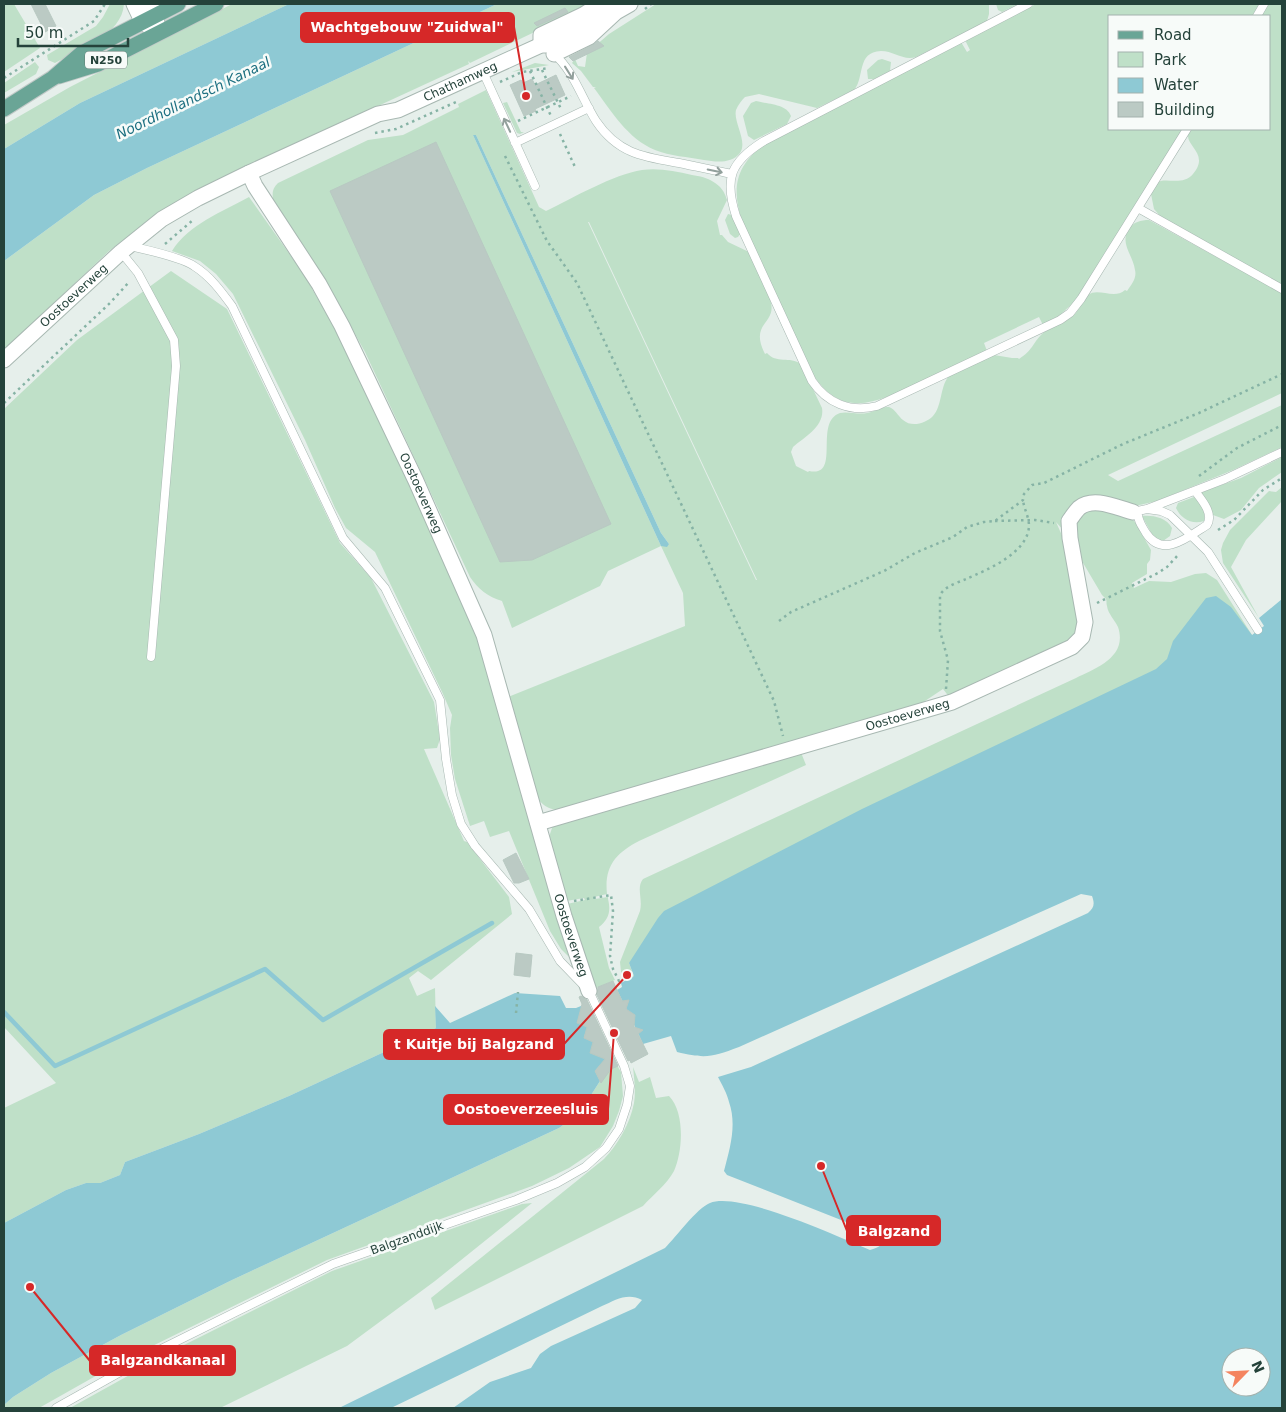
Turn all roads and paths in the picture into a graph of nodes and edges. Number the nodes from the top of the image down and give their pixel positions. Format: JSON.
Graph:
{"nodes":[{"id":1,"x":105,"y":4,"type":"edge"},
{"id":2,"x":134,"y":4,"type":"edge"},
{"id":3,"x":178,"y":4,"type":"edge"},
{"id":4,"x":216,"y":4,"type":"edge"},
{"id":5,"x":600,"y":4,"type":"edge"},
{"id":6,"x":614,"y":4,"type":"edge"},
{"id":7,"x":630,"y":4,"type":"edge"},
{"id":8,"x":1028,"y":4,"type":"edge"},
{"id":9,"x":1264,"y":4,"type":"edge"},
{"id":10,"x":153,"y":9,"type":"edge"},
{"id":11,"x":1257,"y":15,"type":"edge"},
{"id":12,"x":142,"y":21,"type":"junction"},
{"id":13,"x":157,"y":34,"type":"junction"},
{"id":14,"x":540,"y":45,"type":"junction"},
{"id":15,"x":558,"y":58,"type":"junction"},
{"id":16,"x":542,"y":70,"type":"junction"},
{"id":17,"x":482,"y":72,"type":"junction"},
{"id":18,"x":4,"y":78,"type":"edge"},
{"id":19,"x":52,"y":78,"type":"junction"},
{"id":20,"x":500,"y":82,"type":"dead end"},
{"id":21,"x":580,"y":92,"type":"junction"},
{"id":22,"x":457,"y":101,"type":"dead end"},
{"id":23,"x":557,"y":102,"type":"junction"},
{"id":24,"x":589,"y":108,"type":"junction"},
{"id":25,"x":4,"y":109,"type":"edge"},
{"id":26,"x":378,"y":114,"type":"joint"},
{"id":27,"x":565,"y":119,"type":"junction"},
{"id":28,"x":518,"y":121,"type":"dead end"},
{"id":29,"x":1186,"y":130,"type":"edge"},
{"id":30,"x":369,"y":134,"type":"dead end"},
{"id":31,"x":516,"y":143,"type":"junction"},
{"id":32,"x":505,"y":156,"type":"dead end"},
{"id":33,"x":249,"y":173,"type":"junction"},
{"id":34,"x":732,"y":174,"type":"junction"},
{"id":35,"x":535,"y":186,"type":"dead end"},
{"id":36,"x":1138,"y":208,"type":"junction"},
{"id":37,"x":195,"y":218,"type":"dead end"},
{"id":38,"x":125,"y":249,"type":"junction"},
{"id":39,"x":157,"y":252,"type":"junction"},
{"id":40,"x":138,"y":273,"type":"junction"},
{"id":41,"x":1282,"y":289,"type":"edge"},
{"id":42,"x":4,"y":360,"type":"edge"},
{"id":43,"x":1282,"y":374,"type":"edge"},
{"id":44,"x":4,"y":403,"type":"edge"},
{"id":45,"x":1282,"y":425,"type":"edge"},
{"id":46,"x":1282,"y":452,"type":"edge"},
{"id":47,"x":1195,"y":491,"type":"junction"},
{"id":48,"x":1022,"y":500,"type":"junction"},
{"id":49,"x":1140,"y":511,"type":"junction"},
{"id":50,"x":1029,"y":520,"type":"junction"},
{"id":51,"x":995,"y":521,"type":"junction"},
{"id":52,"x":1191,"y":535,"type":"junction"},
{"id":53,"x":1070,"y":538,"type":"junction"},
{"id":54,"x":779,"y":621,"type":"dead end"},
{"id":55,"x":1258,"y":630,"type":"dead end"},
{"id":56,"x":151,"y":657,"type":"dead end"},
{"id":57,"x":945,"y":692,"type":"dead end"},
{"id":58,"x":787,"y":750,"type":"junction"},
{"id":59,"x":538,"y":823,"type":"junction"},
{"id":60,"x":584,"y":899,"type":"dead end"},
{"id":61,"x":628,"y":975,"type":"dead end"},
{"id":62,"x":589,"y":991,"type":"junction"},
{"id":63,"x":518,"y":992,"type":"dead end"},
{"id":64,"x":516,"y":1013,"type":"dead end"},
{"id":65,"x":56,"y":1408,"type":"edge"}],
"edges":[{"from":1,"to":18,"type":"path"},
{"from":2,"to":12,"type":"street"},
{"from":3,"to":10,"type":"main road","number":"N250"},
{"from":4,"to":13,"type":"main road","number":"N250"},
{"from":5,"to":14,"type":"street","name":"Chathamweg"},
{"from":6,"to":14,"type":"street","name":"Chathamweg"},
{"from":7,"to":15,"type":"street"},
{"from":8,"to":34,"type":"lane"},
{"from":9,"to":11,"type":"lane"},
{"from":10,"to":12,"type":"main road","number":"N250"},
{"from":10,"to":13,"type":"street"},
{"from":12,"to":13,"type":"street"},
{"from":12,"to":19,"type":"main road","number":"N250"},
{"from":13,"to":19,"type":"main road","number":"N250"},
{"from":14,"to":15,"type":"lane"},
{"from":14,"to":17,"type":"street","name":"Chathamweg"},
{"from":15,"to":16,"type":"path"},
{"from":15,"to":21,"type":"lane","one_way":true},
{"from":16,"to":20,"type":"path"},
{"from":16,"to":23,"type":"path"},
{"from":17,"to":26,"type":"street","name":"Chathamweg"},
{"from":31,"to":17,"type":"lane","one_way":true},
{"from":19,"to":25,"type":"main road","number":"N250"},
{"from":21,"to":23,"type":"path"},
{"from":21,"to":24,"type":"lane"},
{"from":22,"to":30,"type":"path"},
{"from":23,"to":27,"type":"path"},
{"from":23,"to":28,"type":"path"},
{"from":24,"to":27,"type":"lane"},
{"from":24,"to":34,"type":"lane","one_way":true},
{"from":26,"to":33,"type":"street","name":"Oostoeverweg"},
{"from":27,"to":31,"type":"lane"},
{"from":29,"to":36,"type":"lane"},
{"from":31,"to":35,"type":"lane"},
{"from":32,"to":58,"type":"path"},
{"from":33,"to":38,"type":"street","name":"Oostoeverweg"},
{"from":33,"to":59,"type":"street","name":"Oostoeverweg"},
{"from":34,"to":36,"type":"lane"},
{"from":36,"to":41,"type":"lane"},
{"from":37,"to":39,"type":"path"},
{"from":38,"to":39,"type":"lane","name":"Balgzanddijk"},
{"from":38,"to":40,"type":"lane"},
{"from":38,"to":42,"type":"street","name":"Oostoeverweg"},
{"from":39,"to":62,"type":"lane","name":"Balgzanddijk"},
{"from":40,"to":44,"type":"path"},
{"from":40,"to":56,"type":"lane"},
{"from":43,"to":48,"type":"path"},
{"from":45,"to":47,"type":"path"},
{"from":46,"to":47,"type":"lane"},
{"from":47,"to":49,"type":"lane"},
{"from":47,"to":52,"type":"lane"},
{"from":48,"to":50,"type":"path"},
{"from":48,"to":51,"type":"path"},
{"from":49,"to":52,"type":"lane"},
{"from":49,"to":52,"type":"lane"},
{"from":49,"to":53,"type":"street","name":"Oostoeverweg"},
{"from":50,"to":51,"type":"path"},
{"from":50,"to":53,"type":"path"},
{"from":50,"to":57,"type":"path"},
{"from":51,"to":54,"type":"path"},
{"from":52,"to":55,"type":"lane"},
{"from":53,"to":58,"type":"street","name":"Oostoeverweg"},
{"from":58,"to":59,"type":"street","name":"Oostoeverweg"},
{"from":59,"to":62,"type":"street","name":"Oostoeverweg"},
{"from":60,"to":61,"type":"path"},
{"from":62,"to":65,"type":"lane","name":"Balgzanddijk"},
{"from":63,"to":64,"type":"path"}]}
